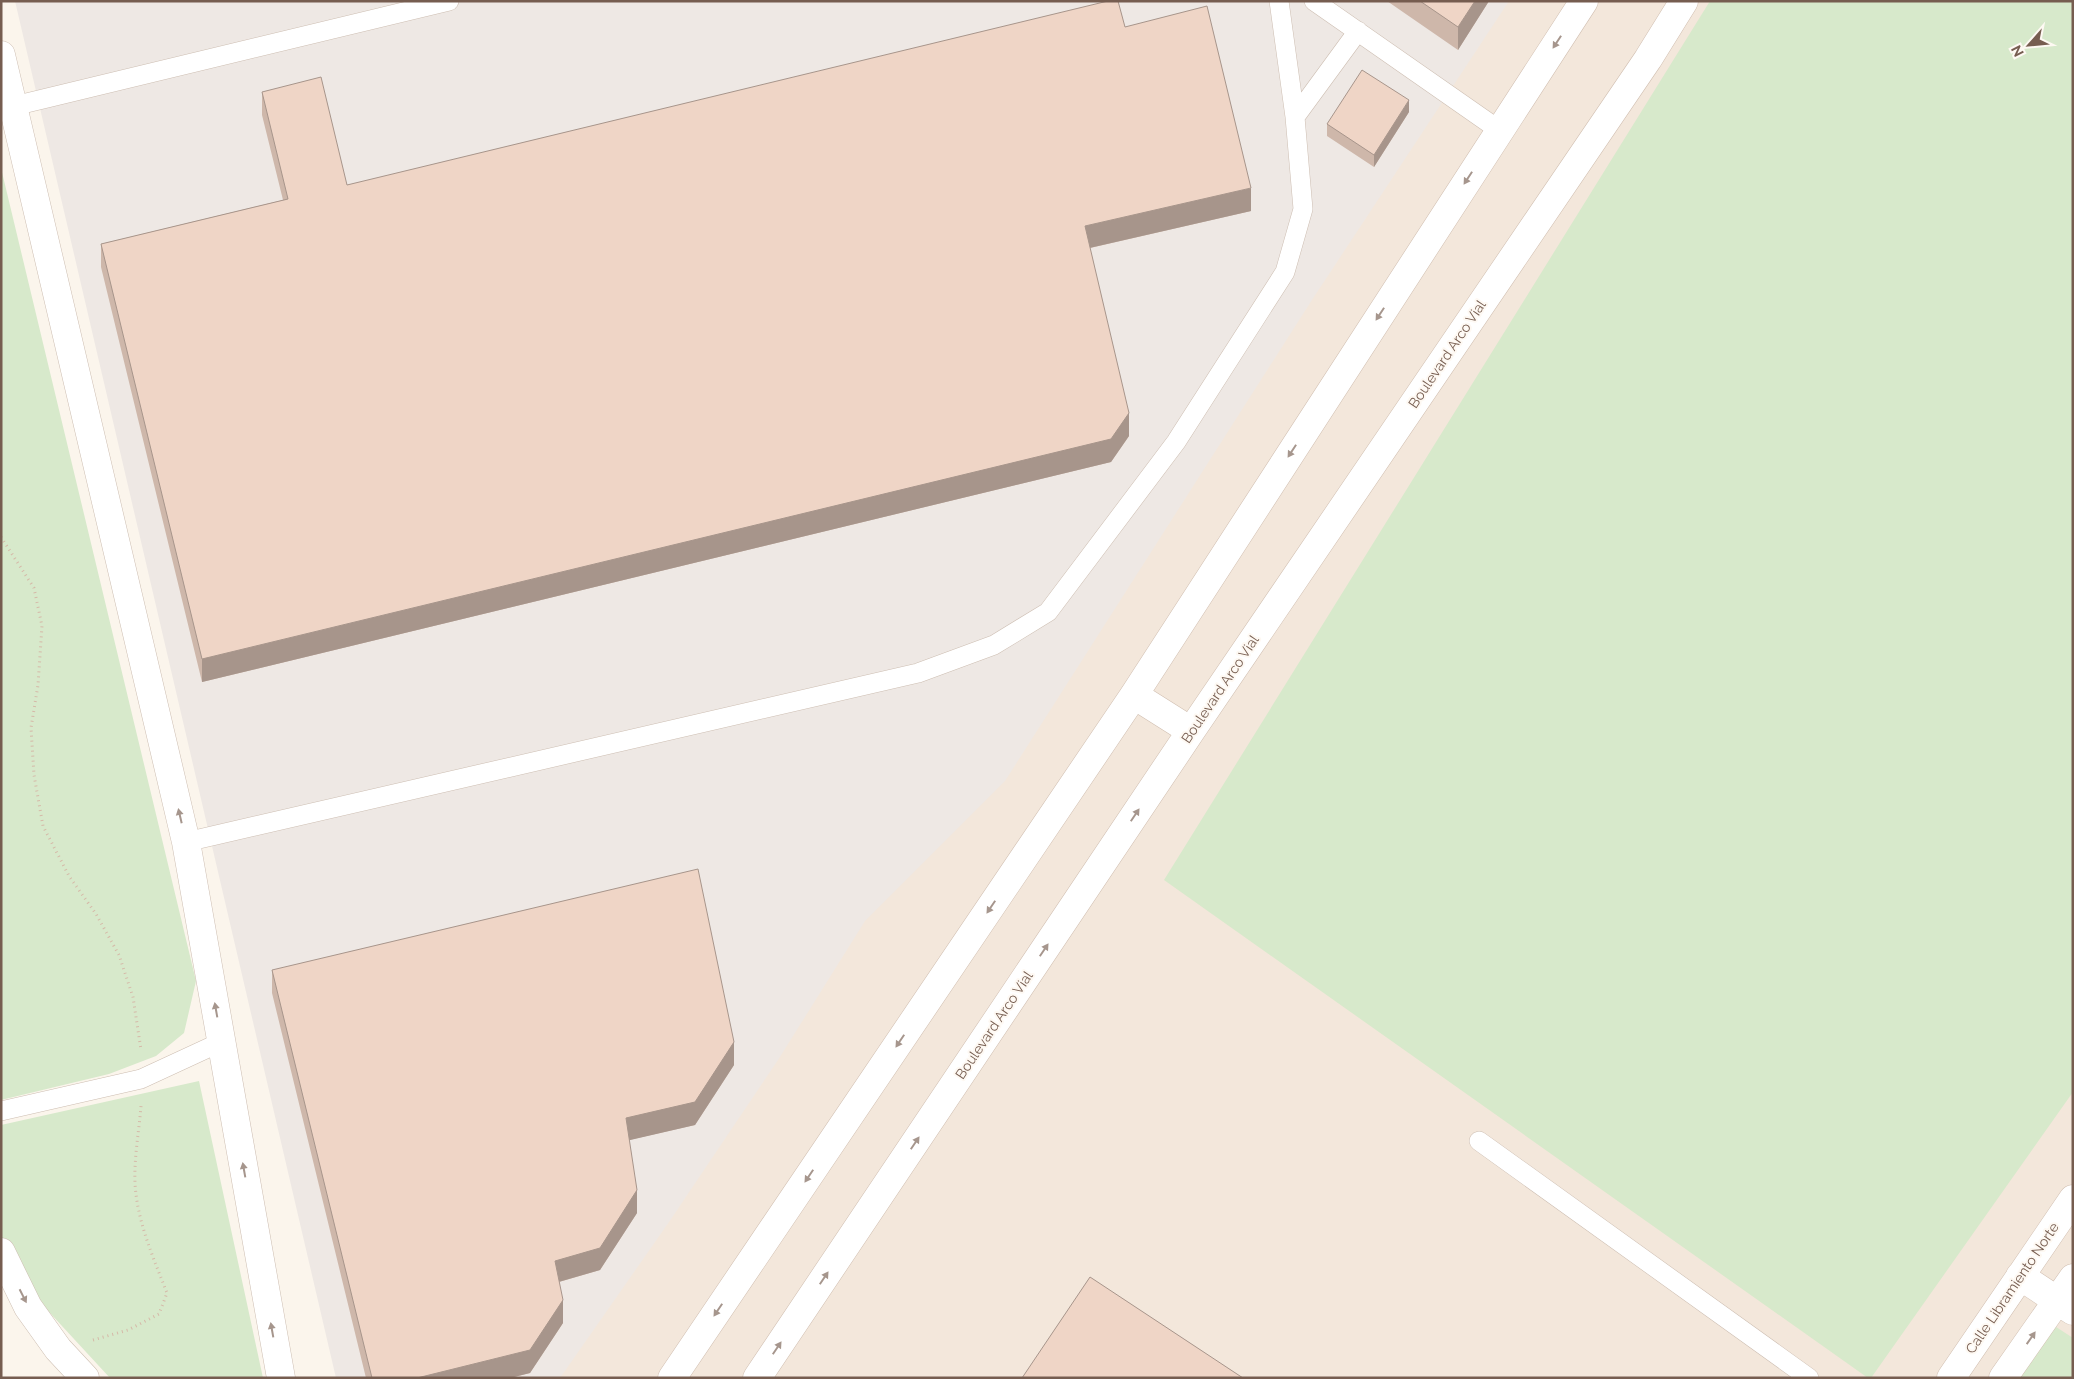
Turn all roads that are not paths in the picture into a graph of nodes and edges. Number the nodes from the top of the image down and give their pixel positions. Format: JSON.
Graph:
{"nodes":[{"id":1,"x":449,"y":1,"type":"edge"},
{"id":2,"x":1278,"y":1,"type":"edge"},
{"id":3,"x":1314,"y":1,"type":"edge"},
{"id":4,"x":1584,"y":1,"type":"edge"},
{"id":5,"x":1684,"y":1,"type":"edge"},
{"id":6,"x":1358,"y":31,"type":"junction"},
{"id":7,"x":1,"y":55,"type":"edge"},
{"id":8,"x":14,"y":106,"type":"junction"},
{"id":9,"x":1296,"y":117,"type":"junction"},
{"id":10,"x":1499,"y":130,"type":"junction"},
{"id":11,"x":1134,"y":695,"type":"junction"},
{"id":12,"x":1191,"y":731,"type":"junction"},
{"id":13,"x":186,"y":842,"type":"junction"},
{"id":14,"x":222,"y":1042,"type":"junction"},
{"id":15,"x":1,"y":1112,"type":"edge"},
{"id":16,"x":1479,"y":1141,"type":"dead end"},
{"id":17,"x":2073,"y":1199,"type":"edge"},
{"id":18,"x":1,"y":1252,"type":"edge"},
{"id":19,"x":2020,"y":1276,"type":"junction"},
{"id":20,"x":2073,"y":1278,"type":"edge"},
{"id":21,"x":2065,"y":1306,"type":"edge"},
{"id":22,"x":85,"y":1378,"type":"edge"},
{"id":23,"x":281,"y":1378,"type":"edge"},
{"id":24,"x":672,"y":1378,"type":"edge"},
{"id":25,"x":757,"y":1378,"type":"edge"},
{"id":26,"x":1809,"y":1378,"type":"edge"},
{"id":27,"x":1951,"y":1378,"type":"edge"},
{"id":28,"x":2003,"y":1378,"type":"edge"}],
"edges":[{"from":1,"to":8,"type":"lane"},
{"from":2,"to":9,"type":"lane"},
{"from":3,"to":6,"type":"lane"},
{"from":4,"to":10,"type":"street","one_way":true},
{"from":5,"to":12,"type":"street","name":"Boulevard Arco Vial"},
{"from":6,"to":9,"type":"lane"},
{"from":6,"to":10,"type":"lane"},
{"from":7,"to":8,"type":"street"},
{"from":13,"to":8,"type":"street","one_way":true},
{"from":9,"to":13,"type":"lane"},
{"from":10,"to":11,"type":"street","one_way":true},
{"from":11,"to":12,"type":"street"},
{"from":11,"to":24,"type":"street","one_way":true},
{"from":25,"to":12,"type":"street","name":"Boulevard Arco Vial","one_way":true},
{"from":14,"to":13,"type":"street","one_way":true},
{"from":14,"to":15,"type":"lane"},
{"from":23,"to":14,"type":"street","one_way":true},
{"from":16,"to":26,"type":"lane"},
{"from":17,"to":19,"type":"street","name":"Calle Libramiento Norte"},
{"from":18,"to":22,"type":"street","one_way":true},
{"from":19,"to":21,"type":"street"},
{"from":19,"to":27,"type":"street","name":"Calle Libramiento Norte"},
{"from":20,"to":21,"type":"street"},
{"from":28,"to":21,"type":"street","one_way":true}]}
